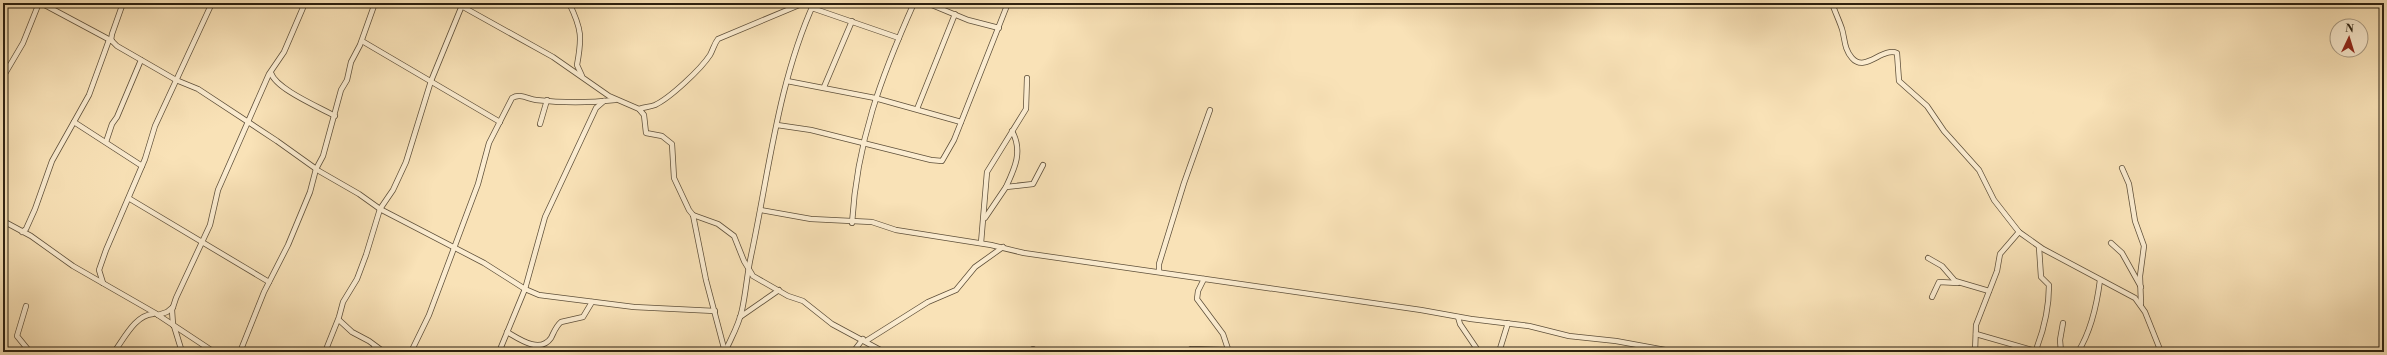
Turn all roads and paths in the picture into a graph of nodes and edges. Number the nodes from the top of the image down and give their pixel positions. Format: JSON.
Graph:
{"nodes":[{"id":1,"x":40,"y":3,"type":"edge"},
{"id":2,"x":123,"y":3,"type":"edge"},
{"id":3,"x":212,"y":3,"type":"edge"},
{"id":4,"x":305,"y":3,"type":"edge"},
{"id":5,"x":375,"y":3,"type":"edge"},
{"id":6,"x":456,"y":3,"type":"edge"},
{"id":7,"x":569,"y":3,"type":"edge"},
{"id":8,"x":804,"y":3,"type":"edge"},
{"id":9,"x":914,"y":3,"type":"edge"},
{"id":10,"x":926,"y":3,"type":"edge"},
{"id":11,"x":1008,"y":3,"type":"edge"},
{"id":12,"x":1832,"y":3,"type":"edge"},
{"id":13,"x":462,"y":5,"type":"edge"},
{"id":14,"x":813,"y":5,"type":"edge"},
{"id":15,"x":955,"y":14,"type":"junction"},
{"id":16,"x":852,"y":21,"type":"junction"},
{"id":17,"x":999,"y":28,"type":"junction"},
{"id":18,"x":899,"y":38,"type":"junction"},
{"id":19,"x":111,"y":41,"type":"junction"},
{"id":20,"x":362,"y":41,"type":"junction"},
{"id":21,"x":141,"y":60,"type":"junction"},
{"id":22,"x":271,"y":72,"type":"junction"},
{"id":23,"x":3,"y":77,"type":"edge"},
{"id":24,"x":1027,"y":78,"type":"dead end"},
{"id":25,"x":176,"y":80,"type":"junction"},
{"id":26,"x":586,"y":80,"type":"junction"},
{"id":27,"x":431,"y":81,"type":"junction"},
{"id":28,"x":787,"y":81,"type":"junction"},
{"id":29,"x":824,"y":87,"type":"junction"},
{"id":30,"x":875,"y":98,"type":"junction"},
{"id":31,"x":616,"y":99,"type":"junction"},
{"id":32,"x":547,"y":100,"type":"junction"},
{"id":33,"x":604,"y":101,"type":"junction"},
{"id":34,"x":640,"y":108,"type":"junction"},
{"id":35,"x":917,"y":109,"type":"junction"},
{"id":36,"x":1210,"y":110,"type":"dead end"},
{"id":37,"x":335,"y":116,"type":"junction"},
{"id":38,"x":74,"y":122,"type":"junction"},
{"id":39,"x":500,"y":122,"type":"junction"},
{"id":40,"x":961,"y":122,"type":"junction"},
{"id":41,"x":249,"y":123,"type":"junction"},
{"id":42,"x":540,"y":124,"type":"dead end"},
{"id":43,"x":777,"y":125,"type":"junction"},
{"id":44,"x":1012,"y":131,"type":"junction"},
{"id":45,"x":106,"y":142,"type":"junction"},
{"id":46,"x":862,"y":143,"type":"junction"},
{"id":47,"x":1043,"y":165,"type":"dead end"},
{"id":48,"x":142,"y":166,"type":"junction"},
{"id":49,"x":2122,"y":168,"type":"dead end"},
{"id":50,"x":316,"y":169,"type":"junction"},
{"id":51,"x":1006,"y":187,"type":"junction"},
{"id":52,"x":130,"y":199,"type":"junction"},
{"id":53,"x":380,"y":209,"type":"junction"},
{"id":54,"x":761,"y":210,"type":"junction"},
{"id":55,"x":694,"y":215,"type":"junction"},
{"id":56,"x":984,"y":220,"type":"junction"},
{"id":57,"x":3,"y":221,"type":"edge"},
{"id":58,"x":852,"y":222,"type":"junction"},
{"id":59,"x":22,"y":232,"type":"junction"},
{"id":60,"x":2019,"y":232,"type":"junction"},
{"id":61,"x":201,"y":241,"type":"junction"},
{"id":62,"x":981,"y":243,"type":"junction"},
{"id":63,"x":2111,"y":243,"type":"dead end"},
{"id":64,"x":454,"y":246,"type":"junction"},
{"id":65,"x":1003,"y":247,"type":"junction"},
{"id":66,"x":2039,"y":247,"type":"junction"},
{"id":67,"x":1928,"y":258,"type":"dead end"},
{"id":68,"x":748,"y":270,"type":"junction"},
{"id":69,"x":1159,"y":271,"type":"junction"},
{"id":70,"x":3,"y":274,"type":"edge"},
{"id":71,"x":1204,"y":279,"type":"junction"},
{"id":72,"x":2100,"y":280,"type":"junction"},
{"id":73,"x":269,"y":282,"type":"junction"},
{"id":74,"x":103,"y":283,"type":"junction"},
{"id":75,"x":1959,"y":283,"type":"junction"},
{"id":76,"x":2140,"y":287,"type":"junction"},
{"id":77,"x":525,"y":289,"type":"junction"},
{"id":78,"x":779,"y":290,"type":"junction"},
{"id":79,"x":1989,"y":291,"type":"junction"},
{"id":80,"x":3,"y":293,"type":"edge"},
{"id":81,"x":1932,"y":297,"type":"dead end"},
{"id":82,"x":592,"y":302,"type":"junction"},
{"id":83,"x":2141,"y":304,"type":"junction"},
{"id":84,"x":26,"y":306,"type":"dead end"},
{"id":85,"x":173,"y":307,"type":"junction"},
{"id":86,"x":715,"y":311,"type":"junction"},
{"id":87,"x":157,"y":314,"type":"junction"},
{"id":88,"x":740,"y":317,"type":"junction"},
{"id":89,"x":1458,"y":317,"type":"junction"},
{"id":90,"x":338,"y":320,"type":"junction"},
{"id":91,"x":1508,"y":323,"type":"junction"},
{"id":92,"x":2063,"y":323,"type":"dead end"},
{"id":93,"x":173,"y":325,"type":"junction"},
{"id":94,"x":507,"y":332,"type":"junction"},
{"id":95,"x":1976,"y":334,"type":"junction"},
{"id":96,"x":864,"y":340,"type":"junction"},
{"id":97,"x":375,"y":346,"type":"junction"},
{"id":98,"x":1191,"y":350,"type":"dead end"},
{"id":99,"x":1229,"y":351,"type":"edge"},
{"id":100,"x":30,"y":352,"type":"edge"},
{"id":101,"x":114,"y":352,"type":"edge"},
{"id":102,"x":182,"y":352,"type":"edge"},
{"id":103,"x":214,"y":352,"type":"edge"},
{"id":104,"x":240,"y":352,"type":"edge"},
{"id":105,"x":325,"y":352,"type":"edge"},
{"id":106,"x":372,"y":352,"type":"edge"},
{"id":107,"x":384,"y":352,"type":"edge"},
{"id":108,"x":411,"y":352,"type":"edge"},
{"id":109,"x":500,"y":352,"type":"edge"},
{"id":110,"x":725,"y":352,"type":"edge"},
{"id":111,"x":853,"y":352,"type":"edge"},
{"id":112,"x":884,"y":352,"type":"edge"},
{"id":113,"x":1479,"y":352,"type":"edge"},
{"id":114,"x":1499,"y":352,"type":"edge"},
{"id":115,"x":1676,"y":352,"type":"edge"},
{"id":116,"x":1975,"y":352,"type":"edge"},
{"id":117,"x":2039,"y":352,"type":"edge"},
{"id":118,"x":2061,"y":352,"type":"edge"},
{"id":119,"x":2078,"y":352,"type":"edge"},
{"id":120,"x":2161,"y":352,"type":"edge"}],
"edges":[{"from":1,"to":19,"type":"street"},
{"from":1,"to":23,"type":"street"},
{"from":2,"to":19,"type":"street"},
{"from":3,"to":25,"type":"street"},
{"from":4,"to":22,"type":"street"},
{"from":5,"to":20,"type":"street"},
{"from":6,"to":13,"type":"street"},
{"from":7,"to":26,"type":"street"},
{"from":8,"to":34,"type":"street"},
{"from":9,"to":18,"type":"street"},
{"from":10,"to":15,"type":"street"},
{"from":11,"to":17,"type":"street"},
{"from":12,"to":60,"type":"street"},
{"from":13,"to":26,"type":"street"},
{"from":13,"to":27,"type":"street"},
{"from":14,"to":16,"type":"street"},
{"from":14,"to":28,"type":"street"},
{"from":15,"to":17,"type":"street"},
{"from":15,"to":35,"type":"street"},
{"from":16,"to":18,"type":"street"},
{"from":16,"to":29,"type":"street"},
{"from":17,"to":40,"type":"street"},
{"from":18,"to":30,"type":"street"},
{"from":19,"to":21,"type":"street"},
{"from":19,"to":38,"type":"street"},
{"from":20,"to":27,"type":"street"},
{"from":20,"to":37,"type":"street"},
{"from":21,"to":25,"type":"street"},
{"from":21,"to":45,"type":"street"},
{"from":22,"to":37,"type":"street"},
{"from":22,"to":41,"type":"street"},
{"from":24,"to":44,"type":"street"},
{"from":25,"to":41,"type":"street"},
{"from":25,"to":48,"type":"street"},
{"from":26,"to":31,"type":"street"},
{"from":27,"to":39,"type":"street"},
{"from":27,"to":53,"type":"street"},
{"from":28,"to":29,"type":"street"},
{"from":28,"to":43,"type":"street"},
{"from":29,"to":30,"type":"street"},
{"from":30,"to":35,"type":"street"},
{"from":30,"to":46,"type":"street"},
{"from":31,"to":33,"type":"street"},
{"from":31,"to":34,"type":"street"},
{"from":32,"to":33,"type":"street"},
{"from":32,"to":39,"type":"street"},
{"from":32,"to":42,"type":"street"},
{"from":33,"to":77,"type":"street"},
{"from":34,"to":55,"type":"street"},
{"from":35,"to":40,"type":"street"},
{"from":36,"to":69,"type":"street"},
{"from":37,"to":50,"type":"street"},
{"from":38,"to":45,"type":"street"},
{"from":38,"to":59,"type":"street"},
{"from":39,"to":64,"type":"street"},
{"from":40,"to":46,"type":"street"},
{"from":41,"to":50,"type":"street"},
{"from":41,"to":61,"type":"street"},
{"from":43,"to":46,"type":"street"},
{"from":43,"to":54,"type":"street"},
{"from":44,"to":51,"type":"street"},
{"from":44,"to":56,"type":"street"},
{"from":45,"to":48,"type":"street"},
{"from":46,"to":58,"type":"street"},
{"from":47,"to":51,"type":"street"},
{"from":48,"to":52,"type":"street"},
{"from":49,"to":76,"type":"street"},
{"from":50,"to":53,"type":"street"},
{"from":50,"to":73,"type":"street"},
{"from":51,"to":56,"type":"street"},
{"from":52,"to":61,"type":"street"},
{"from":52,"to":74,"type":"street"},
{"from":53,"to":64,"type":"street"},
{"from":53,"to":90,"type":"street"},
{"from":54,"to":58,"type":"street"},
{"from":54,"to":68,"type":"street"},
{"from":55,"to":68,"type":"street"},
{"from":55,"to":86,"type":"street"},
{"from":56,"to":62,"type":"street"},
{"from":57,"to":59,"type":"street"},
{"from":58,"to":62,"type":"street"},
{"from":59,"to":74,"type":"street"},
{"from":60,"to":66,"type":"street"},
{"from":60,"to":79,"type":"street"},
{"from":61,"to":73,"type":"street"},
{"from":61,"to":85,"type":"street"},
{"from":62,"to":65,"type":"street"},
{"from":63,"to":76,"type":"street"},
{"from":64,"to":77,"type":"street"},
{"from":64,"to":108,"type":"street"},
{"from":65,"to":69,"type":"street"},
{"from":65,"to":96,"type":"street"},
{"from":66,"to":72,"type":"street"},
{"from":66,"to":117,"type":"street"},
{"from":67,"to":75,"type":"street"},
{"from":68,"to":78,"type":"street"},
{"from":68,"to":88,"type":"street"},
{"from":69,"to":71,"type":"street"},
{"from":70,"to":80,"type":"street"},
{"from":71,"to":89,"type":"street"},
{"from":71,"to":99,"type":"street"},
{"from":72,"to":83,"type":"street"},
{"from":72,"to":119,"type":"street"},
{"from":73,"to":104,"type":"street"},
{"from":74,"to":87,"type":"street"},
{"from":75,"to":79,"type":"street"},
{"from":75,"to":81,"type":"street"},
{"from":76,"to":83,"type":"street"},
{"from":77,"to":82,"type":"street"},
{"from":77,"to":94,"type":"street"},
{"from":78,"to":88,"type":"street"},
{"from":78,"to":96,"type":"street"},
{"from":79,"to":95,"type":"street"},
{"from":82,"to":86,"type":"street"},
{"from":82,"to":94,"type":"street"},
{"from":83,"to":120,"type":"street"},
{"from":84,"to":100,"type":"street"},
{"from":85,"to":87,"type":"street"},
{"from":85,"to":93,"type":"street"},
{"from":86,"to":110,"type":"street"},
{"from":87,"to":93,"type":"street"},
{"from":87,"to":101,"type":"street"},
{"from":88,"to":110,"type":"street"},
{"from":89,"to":91,"type":"street"},
{"from":89,"to":113,"type":"street"},
{"from":90,"to":97,"type":"street"},
{"from":90,"to":105,"type":"street"},
{"from":91,"to":114,"type":"street"},
{"from":91,"to":115,"type":"street"},
{"from":92,"to":118,"type":"street"},
{"from":93,"to":102,"type":"street"},
{"from":93,"to":103,"type":"street"},
{"from":94,"to":109,"type":"street"},
{"from":95,"to":116,"type":"street"},
{"from":95,"to":117,"type":"street"},
{"from":96,"to":111,"type":"street"},
{"from":96,"to":112,"type":"street"},
{"from":97,"to":106,"type":"street"},
{"from":97,"to":107,"type":"street"},
{"from":98,"to":99,"type":"street"}]}
